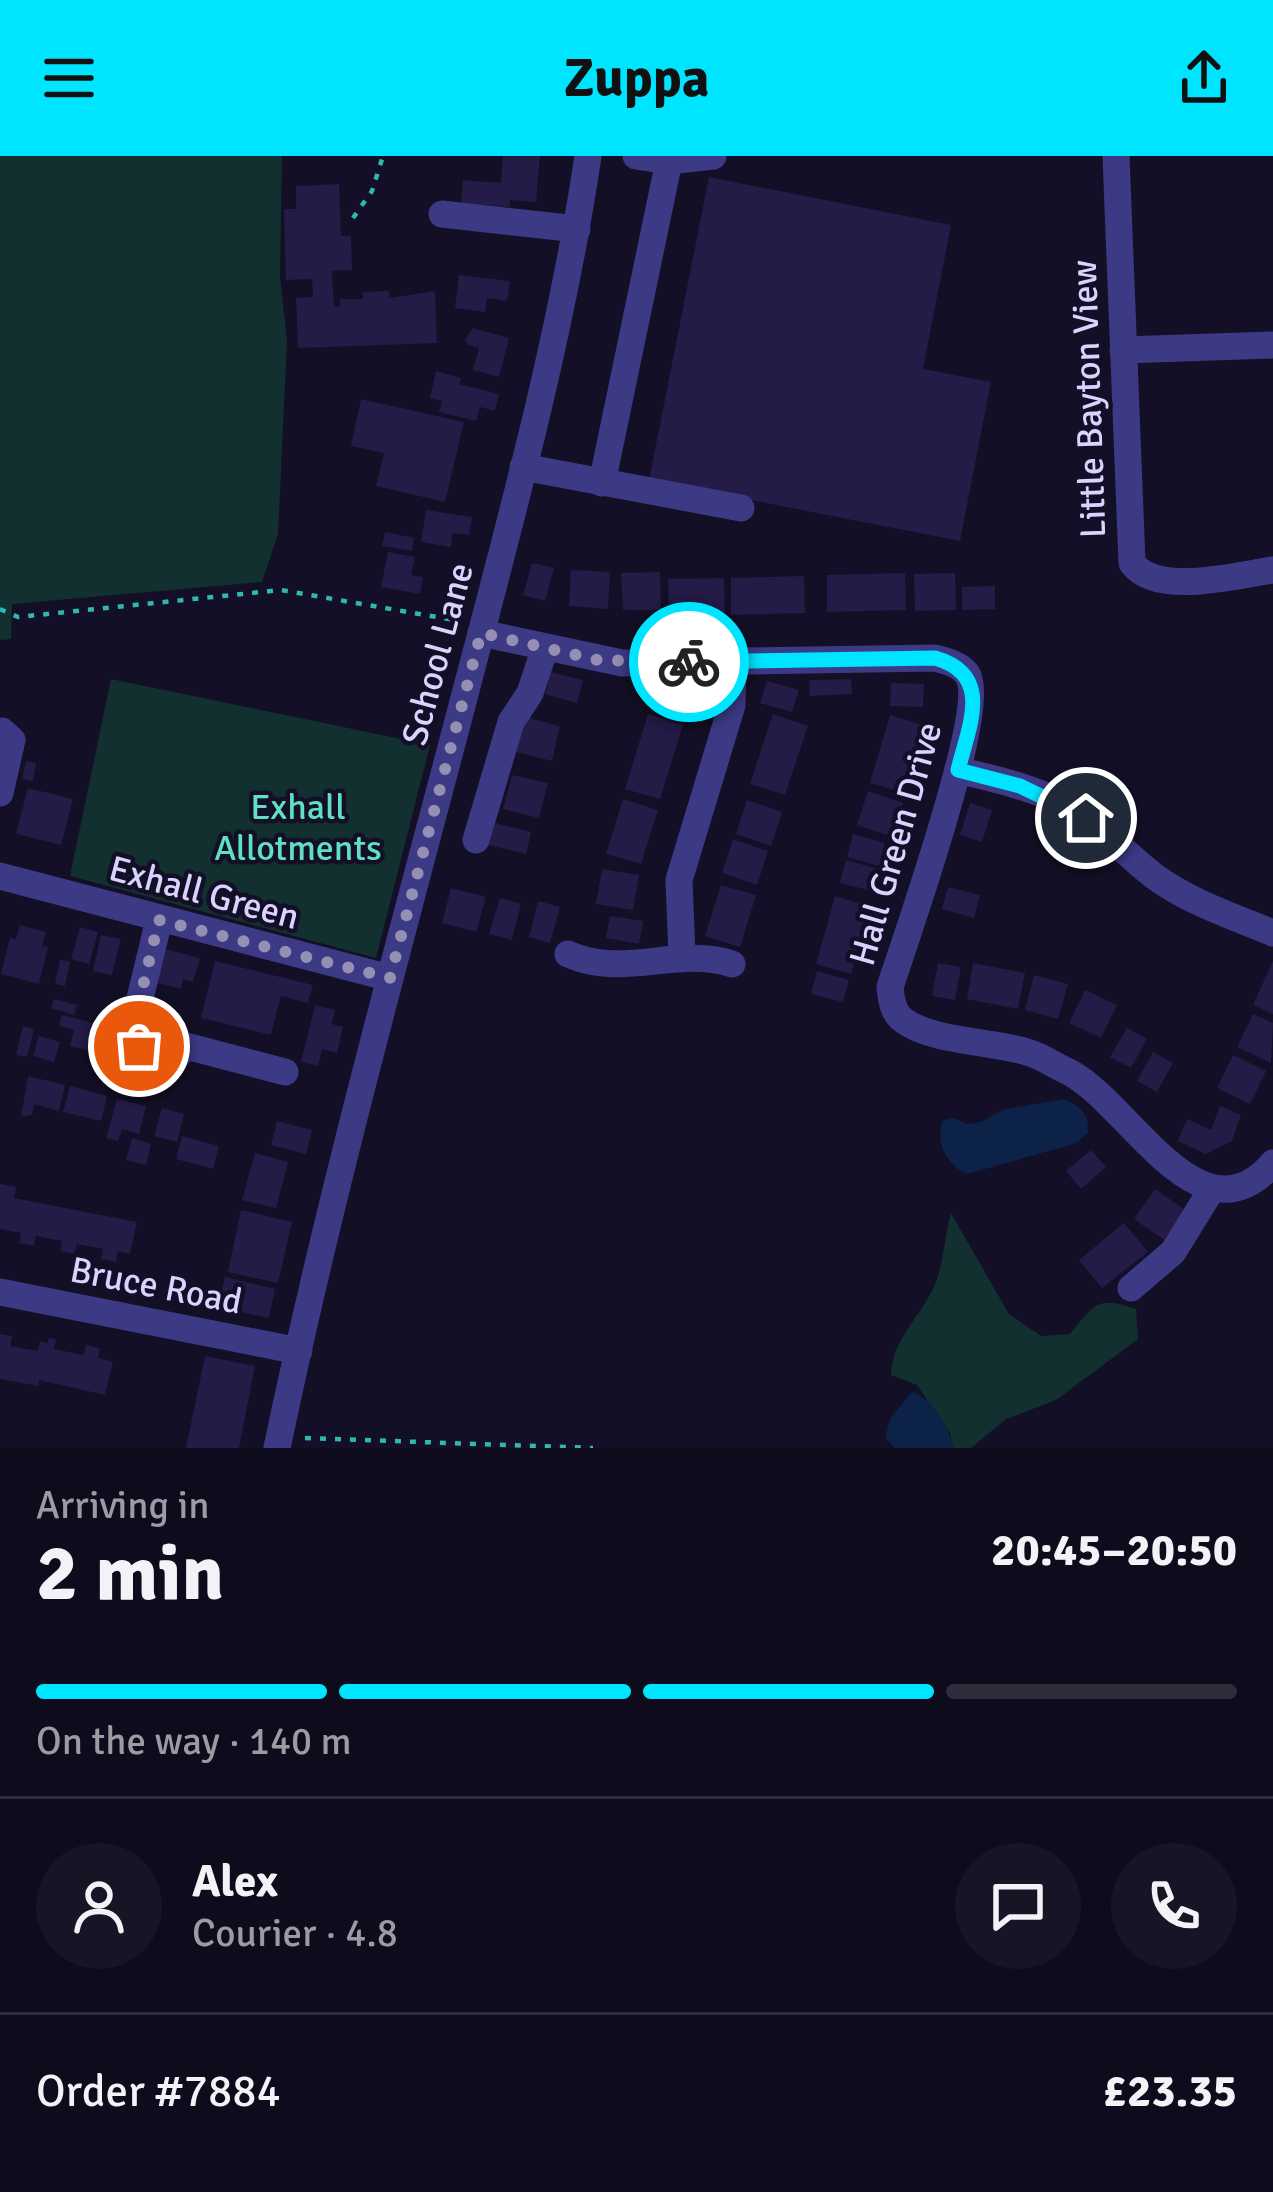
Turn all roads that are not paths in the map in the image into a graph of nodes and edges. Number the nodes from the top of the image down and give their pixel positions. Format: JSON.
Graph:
{"nodes":[{"id":1,"x":587,"y":156,"type":"edge"},
{"id":2,"x":636,"y":156,"type":"edge"},
{"id":3,"x":713,"y":156,"type":"edge"},
{"id":4,"x":1116,"y":156,"type":"edge"},
{"id":5,"x":669,"y":161,"type":"junction"},
{"id":6,"x":442,"y":214,"type":"dead end"},
{"id":7,"x":577,"y":230,"type":"junction"},
{"id":8,"x":1273,"y":344,"type":"edge"},
{"id":9,"x":1123,"y":350,"type":"junction"},
{"id":10,"x":523,"y":467,"type":"junction"},
{"id":11,"x":602,"y":483,"type":"junction"},
{"id":12,"x":741,"y":508,"type":"dead end"},
{"id":13,"x":1273,"y":570,"type":"edge"},
{"id":14,"x":482,"y":629,"type":"junction"},
{"id":15,"x":545,"y":647,"type":"junction"},
{"id":16,"x":733,"y":662,"type":"junction"},
{"id":17,"x":2,"y":731,"type":"edge"},
{"id":18,"x":958,"y":770,"type":"junction"},
{"id":19,"x":0,"y":793,"type":"edge"},
{"id":20,"x":476,"y":840,"type":"dead end"},
{"id":21,"x":0,"y":875,"type":"edge"},
{"id":22,"x":159,"y":920,"type":"junction"},
{"id":23,"x":1273,"y":933,"type":"edge"},
{"id":24,"x":568,"y":954,"type":"dead end"},
{"id":25,"x":682,"y":956,"type":"junction"},
{"id":26,"x":732,"y":964,"type":"dead end"},
{"id":27,"x":390,"y":978,"type":"junction"},
{"id":28,"x":285,"y":1072,"type":"dead end"},
{"id":29,"x":1273,"y":1163,"type":"edge"},
{"id":30,"x":1212,"y":1189,"type":"junction"},
{"id":31,"x":1131,"y":1288,"type":"dead end"},
{"id":32,"x":0,"y":1292,"type":"edge"},
{"id":33,"x":299,"y":1351,"type":"junction"},
{"id":34,"x":279,"y":1443,"type":"edge"}],
"edges":[{"from":1,"to":7,"type":"street","name":"School Lane"},
{"from":2,"to":5,"type":"street"},
{"from":3,"to":5,"type":"street"},
{"from":4,"to":9,"type":"street","name":"Little Bayton View"},
{"from":5,"to":11,"type":"street"},
{"from":6,"to":7,"type":"street"},
{"from":7,"to":10,"type":"street","name":"School Lane"},
{"from":8,"to":9,"type":"street"},
{"from":9,"to":13,"type":"street","name":"Little Bayton View"},
{"from":10,"to":11,"type":"street"},
{"from":10,"to":14,"type":"street","name":"School Lane"},
{"from":11,"to":12,"type":"street"},
{"from":14,"to":15,"type":"street","name":"Hall Green Drive"},
{"from":14,"to":27,"type":"street","name":"School Lane"},
{"from":15,"to":16,"type":"street","name":"Hall Green Drive"},
{"from":15,"to":20,"type":"street"},
{"from":16,"to":18,"type":"street","name":"Hall Green Drive"},
{"from":16,"to":25,"type":"street"},
{"from":17,"to":19,"type":"street"},
{"from":18,"to":23,"type":"street"},
{"from":18,"to":30,"type":"street","name":"Hall Green Drive"},
{"from":21,"to":22,"type":"street","name":"Exhall Green"},
{"from":22,"to":27,"type":"street","name":"Exhall Green"},
{"from":22,"to":28,"type":"street"},
{"from":24,"to":25,"type":"street"},
{"from":25,"to":26,"type":"street"},
{"from":27,"to":33,"type":"street","name":"School Lane"},
{"from":29,"to":30,"type":"street"},
{"from":30,"to":31,"type":"street"},
{"from":32,"to":33,"type":"street","name":"Bruce Road"},
{"from":33,"to":34,"type":"street","name":"School Lane"}]}
